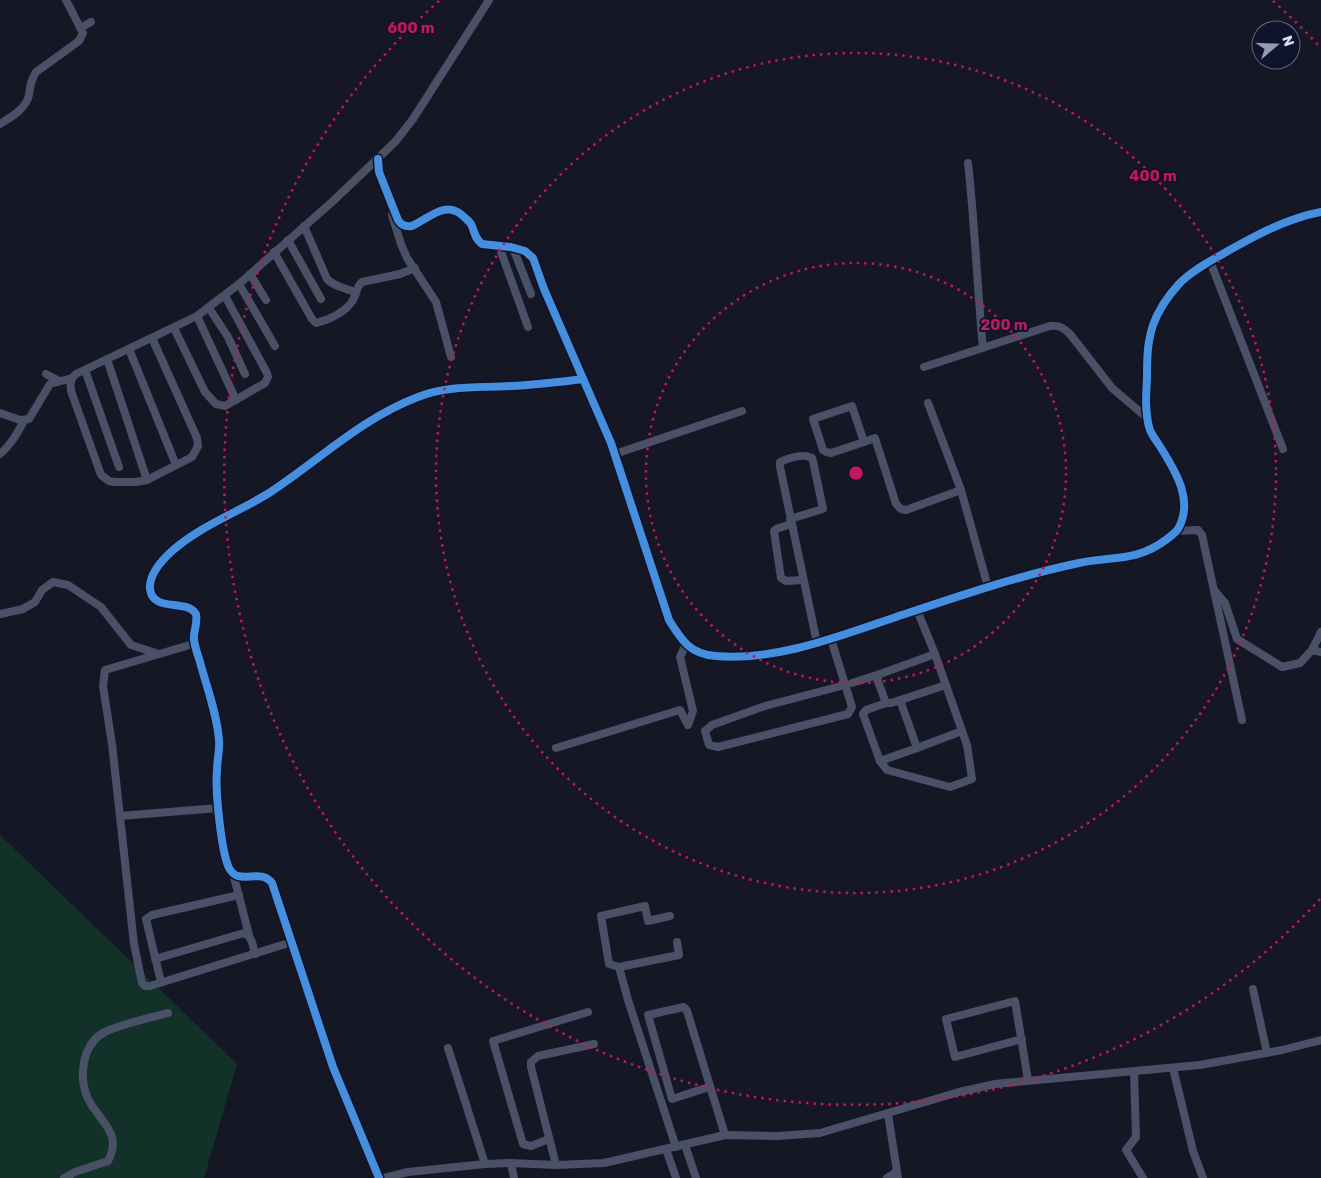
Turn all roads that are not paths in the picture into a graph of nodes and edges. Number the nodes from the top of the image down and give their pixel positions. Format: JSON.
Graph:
{"nodes":[{"id":1,"x":66,"y":0,"type":"edge"},
{"id":2,"x":489,"y":0,"type":"edge"},
{"id":3,"x":91,"y":22,"type":"dead end"},
{"id":4,"x":80,"y":28,"type":"junction"},
{"id":5,"x":0,"y":124,"type":"edge"},
{"id":6,"x":375,"y":162,"type":"junction"},
{"id":7,"x":968,"y":164,"type":"dead end"},
{"id":8,"x":1321,"y":212,"type":"edge"},
{"id":9,"x":304,"y":226,"type":"junction"},
{"id":10,"x":408,"y":227,"type":"junction"},
{"id":11,"x":397,"y":232,"type":"junction"},
{"id":12,"x":288,"y":240,"type":"junction"},
{"id":13,"x":499,"y":246,"type":"junction"},
{"id":14,"x":513,"y":248,"type":"junction"},
{"id":15,"x":274,"y":252,"type":"junction"},
{"id":16,"x":1210,"y":261,"type":"junction"},
{"id":17,"x":415,"y":268,"type":"junction"},
{"id":18,"x":250,"y":274,"type":"junction"},
{"id":19,"x":239,"y":284,"type":"junction"},
{"id":20,"x":356,"y":293,"type":"junction"},
{"id":21,"x":531,"y":294,"type":"dead end"},
{"id":22,"x":225,"y":296,"type":"junction"},
{"id":23,"x":321,"y":299,"type":"dead end"},
{"id":24,"x":266,"y":300,"type":"dead end"},
{"id":25,"x":209,"y":308,"type":"junction"},
{"id":26,"x":197,"y":316,"type":"junction"},
{"id":27,"x":528,"y":327,"type":"dead end"},
{"id":28,"x":174,"y":328,"type":"junction"},
{"id":29,"x":152,"y":338,"type":"junction"},
{"id":30,"x":275,"y":346,"type":"dead end"},
{"id":31,"x":983,"y":348,"type":"junction"},
{"id":32,"x":129,"y":349,"type":"junction"},
{"id":33,"x":451,"y":357,"type":"dead end"},
{"id":34,"x":107,"y":359,"type":"junction"},
{"id":35,"x":924,"y":367,"type":"dead end"},
{"id":36,"x":85,"y":370,"type":"junction"},
{"id":37,"x":46,"y":374,"type":"dead end"},
{"id":38,"x":245,"y":374,"type":"dead end"},
{"id":39,"x":72,"y":378,"type":"junction"},
{"id":40,"x":582,"y":379,"type":"junction"},
{"id":41,"x":59,"y":381,"type":"junction"},
{"id":42,"x":236,"y":400,"type":"junction"},
{"id":43,"x":928,"y":403,"type":"dead end"},
{"id":44,"x":742,"y":411,"type":"dead end"},
{"id":45,"x":0,"y":413,"type":"edge"},
{"id":46,"x":1146,"y":417,"type":"junction"},
{"id":47,"x":24,"y":421,"type":"junction"},
{"id":48,"x":864,"y":442,"type":"junction"},
{"id":49,"x":1284,"y":448,"type":"dead end"},
{"id":50,"x":0,"y":454,"type":"edge"},
{"id":51,"x":615,"y":454,"type":"junction"},
{"id":52,"x":176,"y":465,"type":"junction"},
{"id":53,"x":118,"y":467,"type":"dead end"},
{"id":54,"x":146,"y":480,"type":"junction"},
{"id":55,"x":961,"y":490,"type":"junction"},
{"id":56,"x":791,"y":522,"type":"junction"},
{"id":57,"x":1177,"y":531,"type":"junction"},
{"id":58,"x":802,"y":580,"type":"junction"},
{"id":59,"x":988,"y":587,"type":"junction"},
{"id":60,"x":1214,"y":589,"type":"junction"},
{"id":61,"x":917,"y":610,"type":"junction"},
{"id":62,"x":0,"y":614,"type":"edge"},
{"id":63,"x":1321,"y":632,"type":"edge"},
{"id":64,"x":831,"y":639,"type":"junction"},
{"id":65,"x":194,"y":640,"type":"junction"},
{"id":66,"x":817,"y":642,"type":"junction"},
{"id":67,"x":686,"y":644,"type":"junction"},
{"id":68,"x":1312,"y":650,"type":"junction"},
{"id":69,"x":1321,"y":652,"type":"edge"},
{"id":70,"x":159,"y":654,"type":"junction"},
{"id":71,"x":935,"y":654,"type":"junction"},
{"id":72,"x":880,"y":674,"type":"junction"},
{"id":73,"x":849,"y":684,"type":"junction"},
{"id":74,"x":946,"y":685,"type":"junction"},
{"id":75,"x":900,"y":700,"type":"junction"},
{"id":76,"x":886,"y":703,"type":"junction"},
{"id":77,"x":1242,"y":720,"type":"dead end"},
{"id":78,"x":962,"y":731,"type":"junction"},
{"id":79,"x":556,"y":748,"type":"dead end"},
{"id":80,"x":917,"y":748,"type":"junction"},
{"id":81,"x":880,"y":761,"type":"junction"},
{"id":82,"x":218,"y":808,"type":"junction"},
{"id":83,"x":120,"y":816,"type":"junction"},
{"id":84,"x":233,"y":873,"type":"junction"},
{"id":85,"x":239,"y":895,"type":"junction"},
{"id":86,"x":670,"y":916,"type":"dead end"},
{"id":87,"x":249,"y":935,"type":"junction"},
{"id":88,"x":292,"y":942,"type":"junction"},
{"id":89,"x":676,"y":942,"type":"dead end"},
{"id":90,"x":255,"y":954,"type":"junction"},
{"id":91,"x":155,"y":959,"type":"junction"},
{"id":92,"x":618,"y":967,"type":"junction"},
{"id":93,"x":161,"y":982,"type":"junction"},
{"id":94,"x":1253,"y":989,"type":"dead end"},
{"id":95,"x":588,"y":1012,"type":"dead end"},
{"id":96,"x":168,"y":1013,"type":"dead end"},
{"id":97,"x":1022,"y":1039,"type":"junction"},
{"id":98,"x":1321,"y":1040,"type":"edge"},
{"id":99,"x":594,"y":1044,"type":"dead end"},
{"id":100,"x":448,"y":1048,"type":"dead end"},
{"id":101,"x":1267,"y":1053,"type":"junction"},
{"id":102,"x":1173,"y":1068,"type":"junction"},
{"id":103,"x":1134,"y":1072,"type":"junction"},
{"id":104,"x":1028,"y":1080,"type":"junction"},
{"id":105,"x":710,"y":1087,"type":"junction"},
{"id":106,"x":888,"y":1114,"type":"junction"},
{"id":107,"x":725,"y":1135,"type":"junction"},
{"id":108,"x":549,"y":1139,"type":"junction"},
{"id":109,"x":680,"y":1146,"type":"junction"},
{"id":110,"x":666,"y":1149,"type":"junction"},
{"id":111,"x":511,"y":1163,"type":"junction"},
{"id":112,"x":485,"y":1164,"type":"junction"},
{"id":113,"x":556,"y":1165,"type":"junction"},
{"id":114,"x":898,"y":1175,"type":"edge"},
{"id":115,"x":64,"y":1178,"type":"edge"},
{"id":116,"x":379,"y":1178,"type":"edge"},
{"id":117,"x":386,"y":1178,"type":"edge"},
{"id":118,"x":514,"y":1178,"type":"edge"},
{"id":119,"x":676,"y":1178,"type":"edge"},
{"id":120,"x":696,"y":1178,"type":"edge"},
{"id":121,"x":887,"y":1178,"type":"edge"},
{"id":122,"x":1143,"y":1178,"type":"edge"},
{"id":123,"x":1203,"y":1178,"type":"edge"}],
"edges":[{"from":1,"to":4,"type":"street"},
{"from":2,"to":6,"type":"street"},
{"from":3,"to":4,"type":"street"},
{"from":4,"to":5,"type":"street"},
{"from":6,"to":9,"type":"street"},
{"from":6,"to":10,"type":"street"},
{"from":6,"to":11,"type":"street"},
{"from":7,"to":31,"type":"street"},
{"from":8,"to":16,"type":"street"},
{"from":9,"to":12,"type":"street"},
{"from":9,"to":20,"type":"street"},
{"from":10,"to":11,"type":"street"},
{"from":10,"to":13,"type":"street"},
{"from":11,"to":17,"type":"street"},
{"from":12,"to":15,"type":"street"},
{"from":12,"to":23,"type":"street"},
{"from":13,"to":14,"type":"street"},
{"from":13,"to":27,"type":"street"},
{"from":14,"to":21,"type":"street"},
{"from":14,"to":40,"type":"street"},
{"from":15,"to":18,"type":"street"},
{"from":15,"to":20,"type":"street"},
{"from":16,"to":46,"type":"street"},
{"from":16,"to":49,"type":"street"},
{"from":17,"to":20,"type":"street"},
{"from":17,"to":33,"type":"street"},
{"from":18,"to":19,"type":"street"},
{"from":18,"to":24,"type":"street"},
{"from":19,"to":22,"type":"street"},
{"from":19,"to":30,"type":"street"},
{"from":22,"to":25,"type":"street"},
{"from":22,"to":42,"type":"street"},
{"from":25,"to":26,"type":"street"},
{"from":25,"to":38,"type":"street"},
{"from":26,"to":28,"type":"street"},
{"from":26,"to":42,"type":"street"},
{"from":28,"to":29,"type":"street"},
{"from":28,"to":42,"type":"street"},
{"from":29,"to":32,"type":"street"},
{"from":29,"to":52,"type":"street"},
{"from":31,"to":35,"type":"street"},
{"from":31,"to":46,"type":"street"},
{"from":32,"to":34,"type":"street"},
{"from":32,"to":52,"type":"street"},
{"from":34,"to":36,"type":"street"},
{"from":34,"to":54,"type":"street"},
{"from":36,"to":39,"type":"street"},
{"from":36,"to":53,"type":"street"},
{"from":37,"to":41,"type":"street"},
{"from":39,"to":41,"type":"street"},
{"from":39,"to":54,"type":"street"},
{"from":40,"to":51,"type":"street"},
{"from":40,"to":65,"type":"street"},
{"from":41,"to":47,"type":"street"},
{"from":43,"to":55,"type":"street"},
{"from":44,"to":51,"type":"street"},
{"from":45,"to":47,"type":"street"},
{"from":46,"to":57,"type":"street"},
{"from":47,"to":50,"type":"street"},
{"from":48,"to":48,"type":"street"},
{"from":48,"to":55,"type":"street"},
{"from":51,"to":67,"type":"street"},
{"from":52,"to":54,"type":"street"},
{"from":55,"to":59,"type":"street"},
{"from":56,"to":56,"type":"street"},
{"from":56,"to":58,"type":"street"},
{"from":56,"to":58,"type":"street"},
{"from":57,"to":59,"type":"street"},
{"from":57,"to":60,"type":"street"},
{"from":58,"to":66,"type":"street"},
{"from":59,"to":61,"type":"street"},
{"from":60,"to":68,"type":"street"},
{"from":60,"to":77,"type":"street"},
{"from":61,"to":64,"type":"street"},
{"from":61,"to":71,"type":"street"},
{"from":62,"to":70,"type":"street"},
{"from":63,"to":68,"type":"street"},
{"from":64,"to":66,"type":"street"},
{"from":64,"to":73,"type":"street"},
{"from":65,"to":70,"type":"street"},
{"from":65,"to":82,"type":"street"},
{"from":66,"to":67,"type":"street"},
{"from":67,"to":79,"type":"street"},
{"from":68,"to":69,"type":"street"},
{"from":70,"to":83,"type":"street"},
{"from":71,"to":72,"type":"street"},
{"from":71,"to":74,"type":"street"},
{"from":72,"to":73,"type":"street"},
{"from":72,"to":76,"type":"street"},
{"from":73,"to":73,"type":"street"},
{"from":74,"to":75,"type":"street"},
{"from":74,"to":78,"type":"street"},
{"from":75,"to":76,"type":"street"},
{"from":75,"to":80,"type":"street"},
{"from":76,"to":81,"type":"street"},
{"from":78,"to":80,"type":"street"},
{"from":78,"to":81,"type":"street"},
{"from":80,"to":81,"type":"street"},
{"from":82,"to":83,"type":"street"},
{"from":82,"to":84,"type":"street"},
{"from":83,"to":93,"type":"street"},
{"from":84,"to":85,"type":"street"},
{"from":84,"to":88,"type":"street"},
{"from":85,"to":87,"type":"street"},
{"from":85,"to":91,"type":"street"},
{"from":86,"to":92,"type":"street"},
{"from":87,"to":90,"type":"street"},
{"from":87,"to":91,"type":"street"},
{"from":88,"to":90,"type":"street"},
{"from":88,"to":116,"type":"street"},
{"from":89,"to":92,"type":"street"},
{"from":90,"to":93,"type":"street"},
{"from":91,"to":93,"type":"street"},
{"from":92,"to":109,"type":"street"},
{"from":94,"to":101,"type":"street"},
{"from":95,"to":108,"type":"street"},
{"from":96,"to":115,"type":"street"},
{"from":97,"to":97,"type":"street"},
{"from":97,"to":104,"type":"street"},
{"from":98,"to":101,"type":"street"},
{"from":99,"to":108,"type":"street"},
{"from":100,"to":112,"type":"street"},
{"from":101,"to":102,"type":"street"},
{"from":102,"to":103,"type":"street"},
{"from":102,"to":123,"type":"street"},
{"from":103,"to":104,"type":"street"},
{"from":103,"to":122,"type":"street"},
{"from":104,"to":106,"type":"street"},
{"from":105,"to":105,"type":"street"},
{"from":105,"to":107,"type":"street"},
{"from":106,"to":107,"type":"street"},
{"from":106,"to":114,"type":"street"},
{"from":107,"to":109,"type":"street"},
{"from":108,"to":113,"type":"street"},
{"from":109,"to":110,"type":"street"},
{"from":109,"to":120,"type":"street"},
{"from":110,"to":113,"type":"street"},
{"from":110,"to":119,"type":"street"},
{"from":111,"to":112,"type":"street"},
{"from":111,"to":113,"type":"street"},
{"from":111,"to":118,"type":"street"},
{"from":112,"to":117,"type":"street"},
{"from":114,"to":121,"type":"street"}]}
